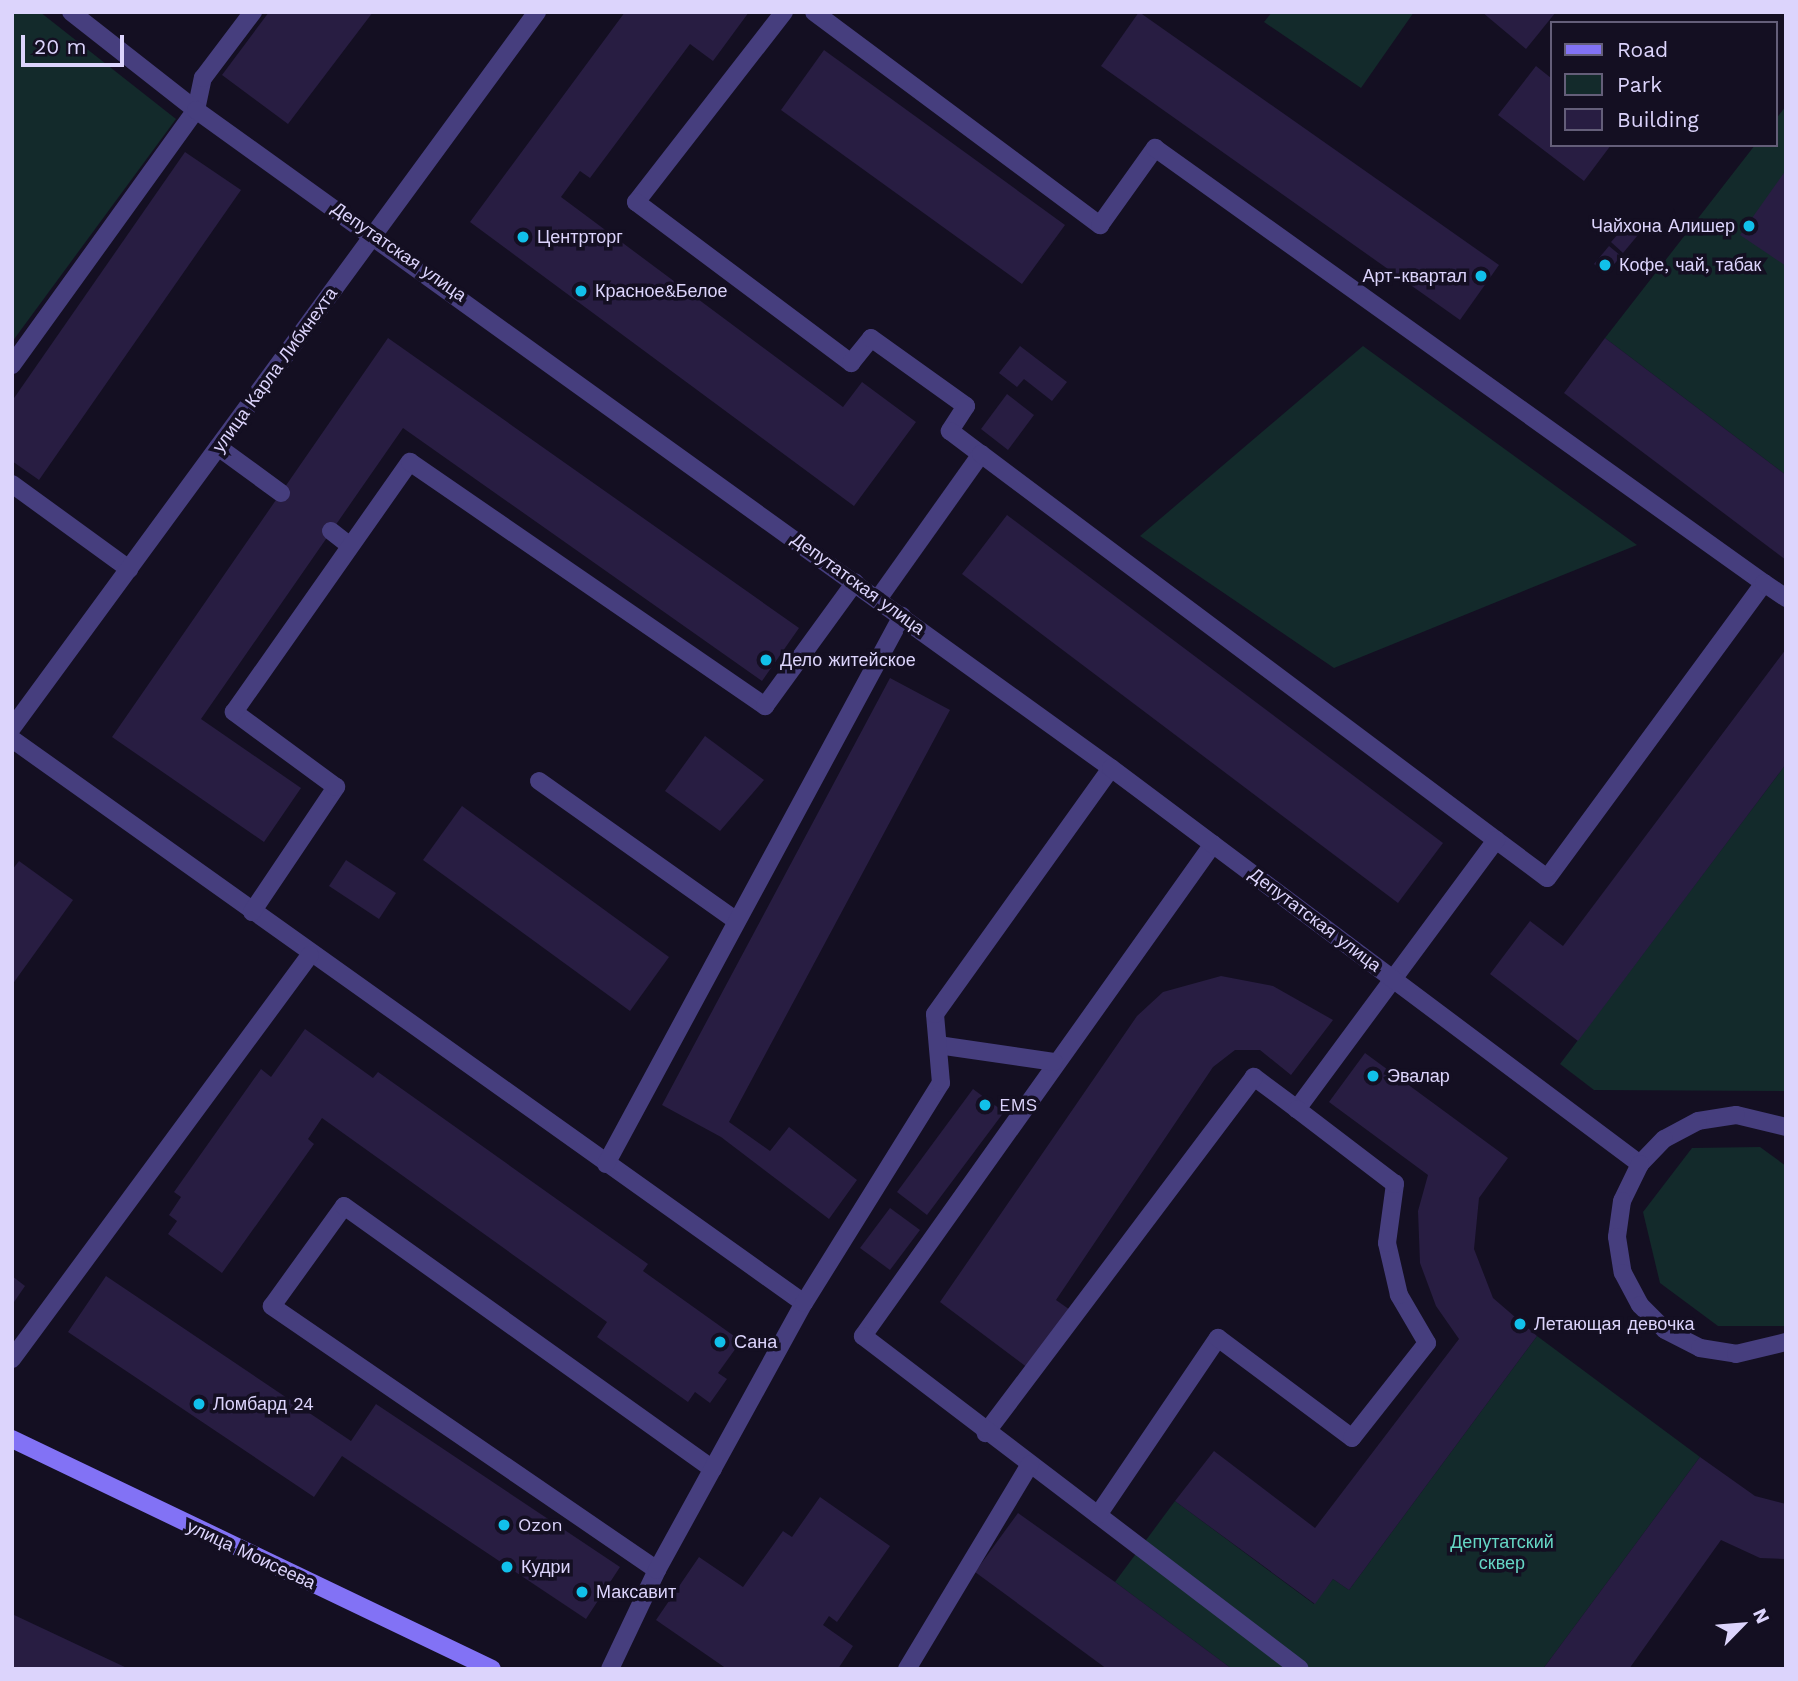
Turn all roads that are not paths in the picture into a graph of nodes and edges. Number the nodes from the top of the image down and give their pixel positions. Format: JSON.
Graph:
{"nodes":[{"id":1,"x":71,"y":12,"type":"edge"},
{"id":2,"x":253,"y":12,"type":"edge"},
{"id":3,"x":537,"y":12,"type":"edge"},
{"id":4,"x":784,"y":12,"type":"edge"},
{"id":5,"x":814,"y":12,"type":"edge"},
{"id":6,"x":196,"y":110,"type":"junction"},
{"id":7,"x":375,"y":233,"type":"junction"},
{"id":8,"x":12,"y":365,"type":"edge"},
{"id":9,"x":218,"y":447,"type":"junction"},
{"id":10,"x":981,"y":454,"type":"junction"},
{"id":11,"x":12,"y":484,"type":"edge"},
{"id":12,"x":281,"y":493,"type":"dead end"},
{"id":13,"x":331,"y":531,"type":"dead end"},
{"id":14,"x":350,"y":545,"type":"junction"},
{"id":15,"x":129,"y":569,"type":"junction"},
{"id":16,"x":855,"y":582,"type":"junction"},
{"id":17,"x":1763,"y":583,"type":"junction"},
{"id":18,"x":1786,"y":598,"type":"edge"},
{"id":19,"x":878,"y":599,"type":"junction"},
{"id":20,"x":902,"y":616,"type":"junction"},
{"id":21,"x":12,"y":728,"type":"edge"},
{"id":22,"x":12,"y":739,"type":"edge"},
{"id":23,"x":1111,"y":768,"type":"junction"},
{"id":24,"x":539,"y":782,"type":"dead end"},
{"id":25,"x":1496,"y":841,"type":"junction"},
{"id":26,"x":1213,"y":844,"type":"junction"},
{"id":27,"x":252,"y":912,"type":"junction"},
{"id":28,"x":737,"y":921,"type":"junction"},
{"id":29,"x":310,"y":955,"type":"junction"},
{"id":30,"x":1394,"y":980,"type":"junction"},
{"id":31,"x":938,"y":1045,"type":"junction"},
{"id":32,"x":1054,"y":1062,"type":"junction"},
{"id":33,"x":1297,"y":1109,"type":"junction"},
{"id":34,"x":1786,"y":1127,"type":"edge"},
{"id":35,"x":606,"y":1164,"type":"junction"},
{"id":36,"x":1640,"y":1164,"type":"junction"},
{"id":37,"x":804,"y":1303,"type":"junction"},
{"id":38,"x":1786,"y":1342,"type":"edge"},
{"id":39,"x":12,"y":1359,"type":"edge"},
{"id":40,"x":986,"y":1433,"type":"junction"},
{"id":41,"x":12,"y":1439,"type":"edge"},
{"id":42,"x":1030,"y":1464,"type":"junction"},
{"id":43,"x":713,"y":1469,"type":"junction"},
{"id":44,"x":1098,"y":1516,"type":"junction"},
{"id":45,"x":657,"y":1570,"type":"junction"},
{"id":46,"x":492,"y":1669,"type":"edge"},
{"id":47,"x":610,"y":1669,"type":"edge"},
{"id":48,"x":907,"y":1669,"type":"edge"},
{"id":49,"x":1300,"y":1669,"type":"edge"}],
"edges":[{"from":1,"to":6,"type":"street","name":"Депутатская улица"},
{"from":2,"to":6,"type":"street"},
{"from":3,"to":7,"type":"street","name":"улица Карла Либкнехта"},
{"from":4,"to":10,"type":"street"},
{"from":5,"to":17,"type":"street"},
{"from":6,"to":7,"type":"street","name":"Депутатская улица"},
{"from":6,"to":8,"type":"street"},
{"from":7,"to":9,"type":"street","name":"улица Карла Либкнехта"},
{"from":7,"to":16,"type":"street","name":"Депутатская улица"},
{"from":9,"to":12,"type":"street"},
{"from":9,"to":15,"type":"street","name":"улица Карла Либкнехта"},
{"from":10,"to":19,"type":"street"},
{"from":10,"to":25,"type":"street"},
{"from":11,"to":15,"type":"street"},
{"from":13,"to":14,"type":"street"},
{"from":14,"to":16,"type":"street"},
{"from":14,"to":27,"type":"street"},
{"from":15,"to":21,"type":"street","name":"улица Карла Либкнехта"},
{"from":16,"to":19,"type":"street","name":"Депутатская улица"},
{"from":17,"to":18,"type":"street"},
{"from":17,"to":25,"type":"street"},
{"from":19,"to":20,"type":"street","name":"Депутатская улица"},
{"from":20,"to":23,"type":"street","name":"Депутатская улица"},
{"from":20,"to":28,"type":"street"},
{"from":22,"to":27,"type":"street"},
{"from":23,"to":26,"type":"street","name":"Депутатская улица"},
{"from":23,"to":31,"type":"street"},
{"from":24,"to":28,"type":"street"},
{"from":25,"to":30,"type":"street"},
{"from":26,"to":30,"type":"street","name":"Депутатская улица"},
{"from":26,"to":32,"type":"street"},
{"from":27,"to":29,"type":"street"},
{"from":28,"to":35,"type":"street"},
{"from":29,"to":35,"type":"street"},
{"from":29,"to":39,"type":"street"},
{"from":30,"to":33,"type":"street"},
{"from":30,"to":36,"type":"street","name":"Депутатская улица"},
{"from":31,"to":32,"type":"street"},
{"from":31,"to":37,"type":"street"},
{"from":32,"to":40,"type":"street"},
{"from":33,"to":40,"type":"street"},
{"from":33,"to":44,"type":"street"},
{"from":34,"to":36,"type":"street"},
{"from":35,"to":37,"type":"street"},
{"from":36,"to":38,"type":"street"},
{"from":37,"to":43,"type":"street"},
{"from":40,"to":42,"type":"street"},
{"from":41,"to":46,"type":"street","name":"улица Моисеева"},
{"from":42,"to":44,"type":"street"},
{"from":42,"to":48,"type":"street"},
{"from":43,"to":45,"type":"street"},
{"from":43,"to":45,"type":"street"},
{"from":44,"to":49,"type":"street"},
{"from":45,"to":47,"type":"street"}]}
